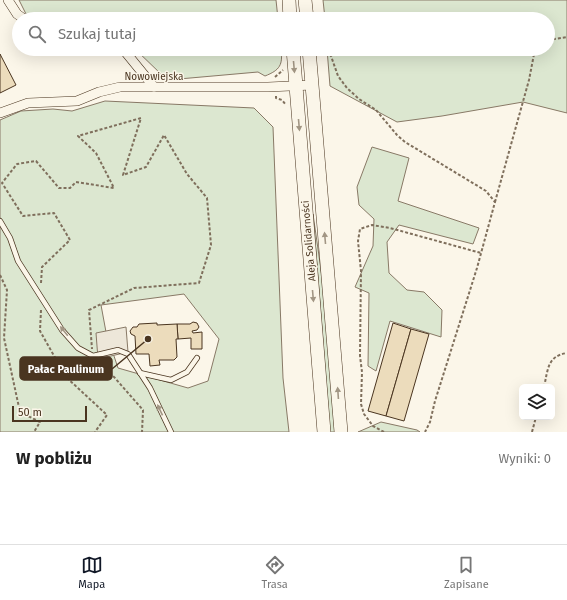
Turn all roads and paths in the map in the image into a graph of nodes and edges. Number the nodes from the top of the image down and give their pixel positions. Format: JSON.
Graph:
{"nodes":[{"id":1,"x":8,"y":0,"type":"edge"},
{"id":2,"x":289,"y":0,"type":"edge"},
{"id":3,"x":305,"y":0,"type":"edge"},
{"id":4,"x":16,"y":12,"type":"edge"},
{"id":5,"x":290,"y":12,"type":"edge"},
{"id":6,"x":306,"y":12,"type":"edge"},
{"id":7,"x":567,"y":38,"type":"edge"},
{"id":8,"x":555,"y":39,"type":"edge"},
{"id":9,"x":128,"y":56,"type":"edge"},
{"id":10,"x":294,"y":56,"type":"edge"},
{"id":11,"x":314,"y":56,"type":"edge"},
{"id":12,"x":331,"y":56,"type":"edge"},
{"id":13,"x":534,"y":56,"type":"edge"},
{"id":14,"x":312,"y":85,"type":"junction"},
{"id":15,"x":296,"y":86,"type":"junction"},
{"id":16,"x":154,"y":87,"type":"junction"},
{"id":17,"x":0,"y":113,"type":"edge"},
{"id":18,"x":495,"y":202,"type":"junction"},
{"id":19,"x":0,"y":221,"type":"edge"},
{"id":20,"x":481,"y":253,"type":"junction"},
{"id":21,"x":0,"y":275,"type":"edge"},
{"id":22,"x":41,"y":297,"type":"junction"},
{"id":23,"x":567,"y":353,"type":"edge"},
{"id":24,"x":93,"y":356,"type":"junction"},
{"id":25,"x":196,"y":358,"type":"dead end"},
{"id":26,"x":140,"y":373,"type":"junction"},
{"id":27,"x":545,"y":384,"type":"edge"},
{"id":28,"x":535,"y":420,"type":"edge"},
{"id":29,"x":34,"y":432,"type":"edge"},
{"id":30,"x":95,"y":432,"type":"edge"},
{"id":31,"x":142,"y":432,"type":"edge"},
{"id":32,"x":171,"y":432,"type":"edge"},
{"id":33,"x":324,"y":432,"type":"edge"},
{"id":34,"x":341,"y":432,"type":"edge"},
{"id":35,"x":384,"y":432,"type":"edge"},
{"id":36,"x":426,"y":432,"type":"edge"},
{"id":37,"x":532,"y":432,"type":"edge"}],
"edges":[{"from":1,"to":4,"type":"street"},
{"from":2,"to":5,"type":"main road"},
{"from":3,"to":6,"type":"main road"},
{"from":7,"to":8,"type":"path"},
{"from":9,"to":16,"type":"street"},
{"from":10,"to":15,"type":"main road","name":"Aleja Solidarności","one_way":true},
{"from":11,"to":14,"type":"main road","name":"Aleja Solidarności"},
{"from":12,"to":18,"type":"path"},
{"from":13,"to":18,"type":"path"},
{"from":14,"to":15,"type":"street","name":"Nowowiejska"},
{"from":34,"to":14,"type":"main road","name":"Aleja Solidarności","one_way":true},
{"from":15,"to":16,"type":"street","name":"Nowowiejska"},
{"from":15,"to":33,"type":"main road","name":"Aleja Solidarności","one_way":true},
{"from":16,"to":17,"type":"street","name":"Nowowiejska"},
{"from":18,"to":20,"type":"path"},
{"from":19,"to":22,"type":"lane"},
{"from":20,"to":35,"type":"path"},
{"from":20,"to":36,"type":"path"},
{"from":21,"to":29,"type":"path"},
{"from":24,"to":22,"type":"lane","one_way":true},
{"from":22,"to":24,"type":"path"},
{"from":22,"to":30,"type":"path"},
{"from":23,"to":27,"type":"path"},
{"from":24,"to":26,"type":"lane"},
{"from":24,"to":31,"type":"path"},
{"from":25,"to":26,"type":"lane"},
{"from":32,"to":26,"type":"lane","one_way":true},
{"from":28,"to":37,"type":"path"}]}
